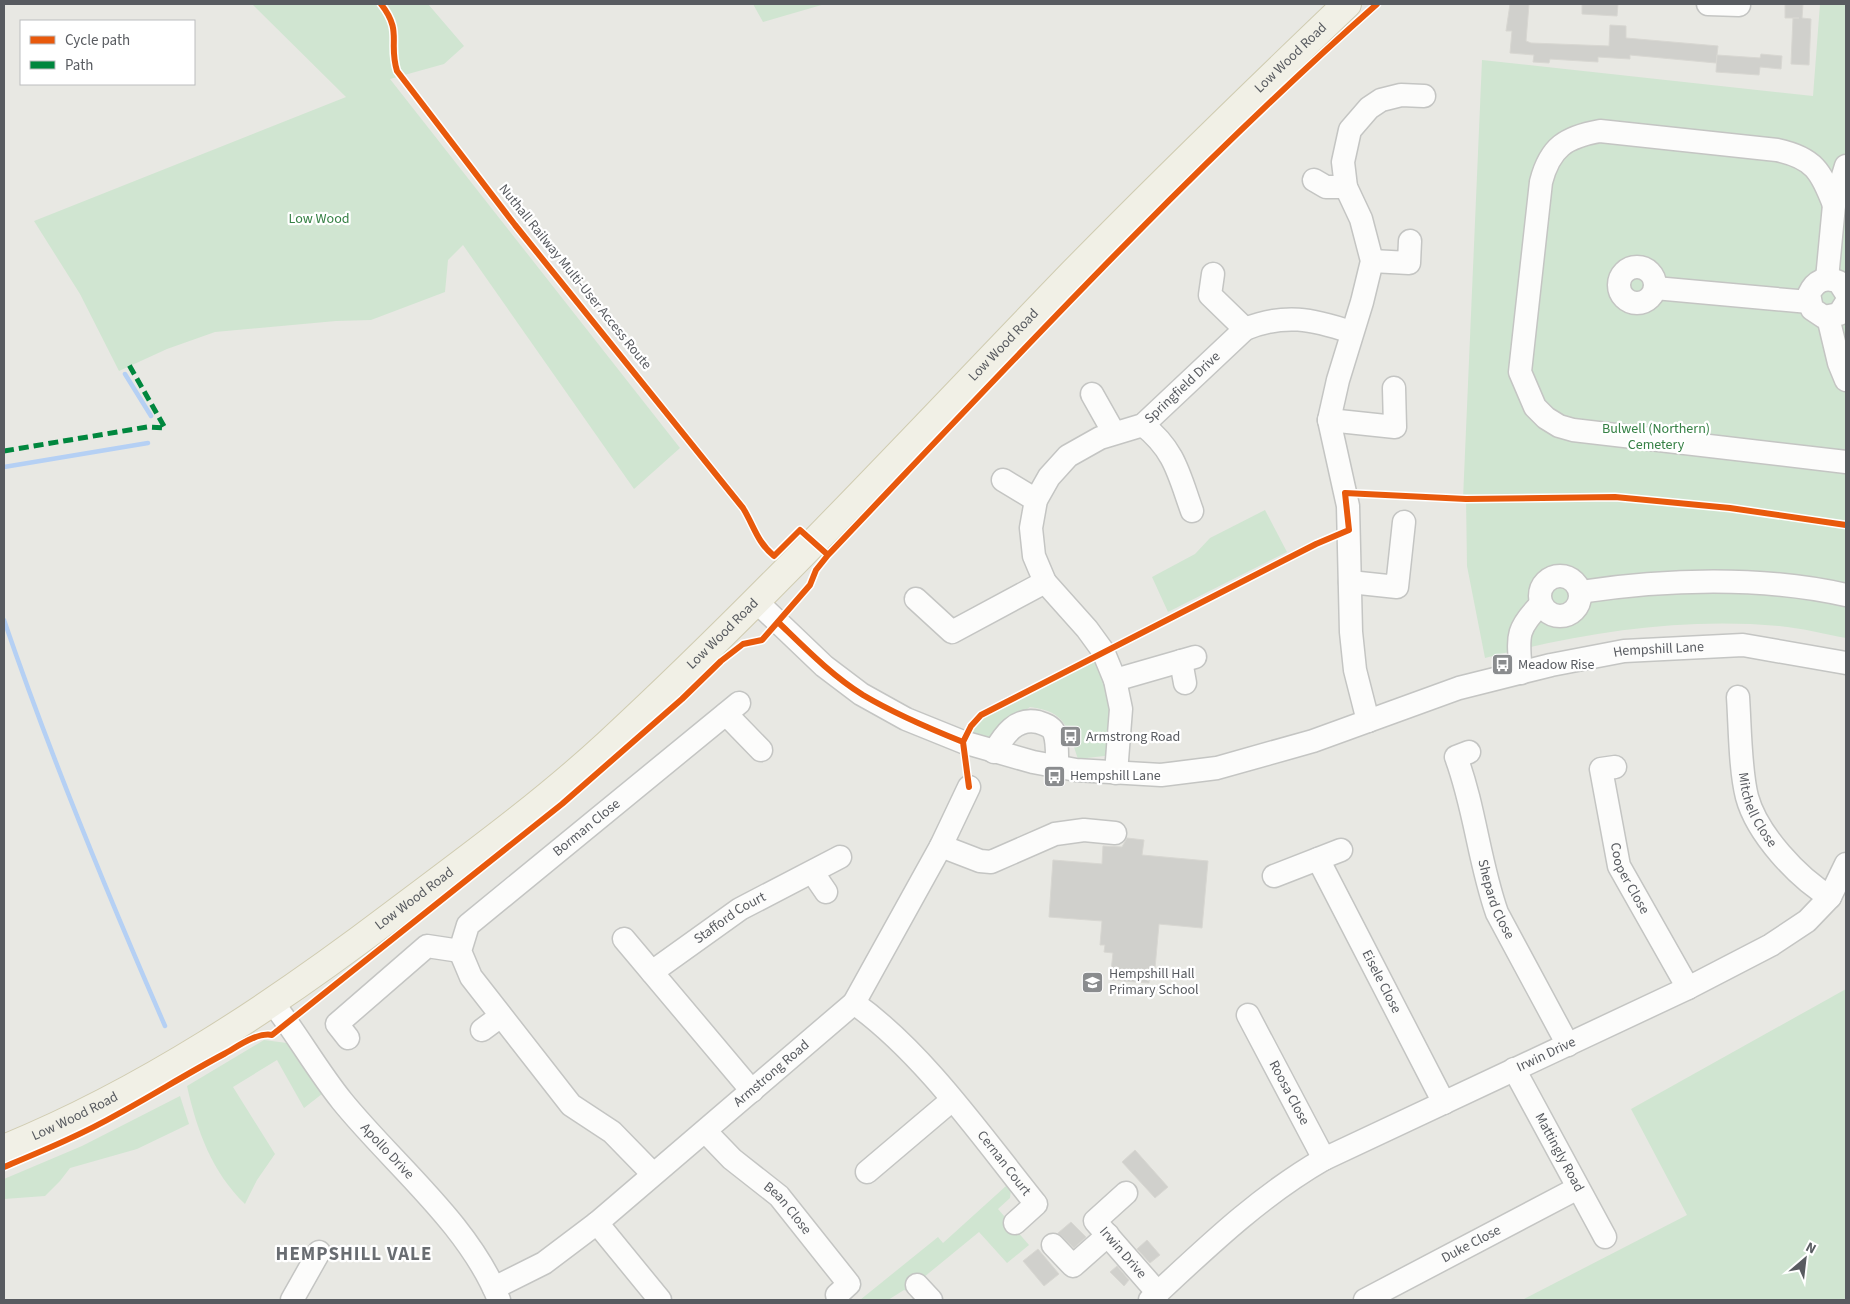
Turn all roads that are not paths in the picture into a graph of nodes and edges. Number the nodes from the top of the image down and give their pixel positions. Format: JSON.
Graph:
{"nodes":[{"id":1,"x":1347,"y":4,"type":"edge"},
{"id":2,"x":1708,"y":4,"type":"edge"},
{"id":3,"x":1739,"y":11,"type":"edge"},
{"id":4,"x":1420,"y":87,"type":"dead end"},
{"id":5,"x":1846,"y":166,"type":"edge"},
{"id":6,"x":1314,"y":180,"type":"dead end"},
{"id":7,"x":1346,"y":187,"type":"junction"},
{"id":8,"x":1834,"y":205,"type":"junction"},
{"id":9,"x":1410,"y":241,"type":"dead end"},
{"id":10,"x":1372,"y":261,"type":"junction"},
{"id":11,"x":1213,"y":274,"type":"dead end"},
{"id":12,"x":1827,"y":280,"type":"junction"},
{"id":13,"x":1655,"y":288,"type":"dead end"},
{"id":14,"x":1846,"y":293,"type":"edge"},
{"id":15,"x":1809,"y":302,"type":"junction"},
{"id":16,"x":1846,"y":303,"type":"edge"},
{"id":17,"x":1828,"y":317,"type":"junction"},
{"id":18,"x":1245,"y":329,"type":"junction"},
{"id":19,"x":1351,"y":332,"type":"junction"},
{"id":20,"x":1846,"y":380,"type":"edge"},
{"id":21,"x":1394,"y":388,"type":"dead end"},
{"id":22,"x":1092,"y":394,"type":"dead end"},
{"id":23,"x":1330,"y":420,"type":"junction"},
{"id":24,"x":1143,"y":425,"type":"junction"},
{"id":25,"x":1114,"y":434,"type":"junction"},
{"id":26,"x":1846,"y":462,"type":"edge"},
{"id":27,"x":1003,"y":480,"type":"dead end"},
{"id":28,"x":1036,"y":500,"type":"junction"},
{"id":29,"x":1192,"y":511,"type":"dead end"},
{"id":30,"x":1404,"y":522,"type":"dead end"},
{"id":31,"x":1045,"y":582,"type":"junction"},
{"id":32,"x":1350,"y":582,"type":"junction"},
{"id":33,"x":1846,"y":595,"type":"edge"},
{"id":34,"x":913,"y":599,"type":"dead end"},
{"id":35,"x":757,"y":602,"type":"junction"},
{"id":36,"x":1846,"y":663,"type":"edge"},
{"id":37,"x":1521,"y":672,"type":"junction"},
{"id":38,"x":1115,"y":680,"type":"junction"},
{"id":39,"x":1185,"y":682,"type":"dead end"},
{"id":40,"x":1738,"y":698,"type":"dead end"},
{"id":41,"x":1368,"y":721,"type":"junction"},
{"id":42,"x":761,"y":750,"type":"dead end"},
{"id":43,"x":994,"y":752,"type":"junction"},
{"id":44,"x":1468,"y":752,"type":"dead end"},
{"id":45,"x":1614,"y":767,"type":"dead end"},
{"id":46,"x":1057,"y":768,"type":"junction"},
{"id":47,"x":1116,"y":773,"type":"junction"},
{"id":48,"x":969,"y":788,"type":"dead end"},
{"id":49,"x":1115,"y":833,"type":"dead end"},
{"id":50,"x":941,"y":846,"type":"junction"},
{"id":51,"x":1341,"y":850,"type":"dead end"},
{"id":52,"x":840,"y":857,"type":"dead end"},
{"id":53,"x":1318,"y":860,"type":"junction"},
{"id":54,"x":1846,"y":864,"type":"edge"},
{"id":55,"x":813,"y":873,"type":"junction"},
{"id":56,"x":1274,"y":876,"type":"dead end"},
{"id":57,"x":826,"y":892,"type":"dead end"},
{"id":58,"x":1830,"y":897,"type":"junction"},
{"id":59,"x":624,"y":939,"type":"dead end"},
{"id":60,"x":460,"y":951,"type":"junction"},
{"id":61,"x":652,"y":972,"type":"junction"},
{"id":62,"x":1688,"y":988,"type":"junction"},
{"id":63,"x":272,"y":1002,"type":"junction"},
{"id":64,"x":854,"y":1003,"type":"junction"},
{"id":65,"x":501,"y":1016,"type":"junction"},
{"id":66,"x":1248,"y":1025,"type":"dead end"},
{"id":67,"x":482,"y":1030,"type":"dead end"},
{"id":68,"x":348,"y":1038,"type":"dead end"},
{"id":69,"x":1568,"y":1045,"type":"junction"},
{"id":70,"x":1514,"y":1069,"type":"junction"},
{"id":71,"x":752,"y":1091,"type":"junction"},
{"id":72,"x":952,"y":1100,"type":"junction"},
{"id":73,"x":1444,"y":1103,"type":"junction"},
{"id":74,"x":706,"y":1132,"type":"junction"},
{"id":75,"x":4,"y":1149,"type":"edge"},
{"id":76,"x":1324,"y":1159,"type":"junction"},
{"id":77,"x":867,"y":1172,"type":"dead end"},
{"id":78,"x":653,"y":1174,"type":"junction"},
{"id":79,"x":1578,"y":1188,"type":"junction"},
{"id":80,"x":1126,"y":1193,"type":"dead end"},
{"id":81,"x":597,"y":1223,"type":"junction"},
{"id":82,"x":1015,"y":1223,"type":"dead end"},
{"id":83,"x":1108,"y":1235,"type":"junction"},
{"id":84,"x":1604,"y":1237,"type":"dead end"},
{"id":85,"x":1053,"y":1245,"type":"dead end"},
{"id":86,"x":319,"y":1252,"type":"dead end"},
{"id":87,"x":497,"y":1294,"type":"edge"},
{"id":88,"x":837,"y":1295,"type":"dead end"},
{"id":89,"x":1154,"y":1296,"type":"edge"},
{"id":90,"x":292,"y":1300,"type":"edge"},
{"id":91,"x":660,"y":1300,"type":"edge"},
{"id":92,"x":1365,"y":1300,"type":"edge"}],
"edges":[{"from":1,"to":35,"type":"main road","name":"Low Wood Road"},
{"from":2,"to":3,"type":"street"},
{"from":4,"to":7,"type":"street"},
{"from":5,"to":8,"type":"street"},
{"from":6,"to":7,"type":"street"},
{"from":7,"to":10,"type":"street"},
{"from":8,"to":12,"type":"street"},
{"from":8,"to":26,"type":"street"},
{"from":9,"to":10,"type":"street"},
{"from":10,"to":19,"type":"street"},
{"from":11,"to":18,"type":"street"},
{"from":12,"to":14,"type":"street"},
{"from":12,"to":15,"type":"street"},
{"from":13,"to":15,"type":"street"},
{"from":15,"to":17,"type":"street"},
{"from":16,"to":17,"type":"street"},
{"from":17,"to":20,"type":"street"},
{"from":18,"to":19,"type":"street","name":"Springfield Drive"},
{"from":18,"to":24,"type":"street","name":"Springfield Drive"},
{"from":19,"to":23,"type":"street"},
{"from":21,"to":23,"type":"street"},
{"from":22,"to":25,"type":"street"},
{"from":23,"to":32,"type":"street"},
{"from":24,"to":25,"type":"street","name":"Springfield Drive"},
{"from":24,"to":29,"type":"street"},
{"from":25,"to":28,"type":"street","name":"Springfield Drive"},
{"from":27,"to":28,"type":"street"},
{"from":28,"to":31,"type":"street","name":"Springfield Drive"},
{"from":30,"to":32,"type":"street"},
{"from":31,"to":34,"type":"street"},
{"from":31,"to":38,"type":"street","name":"Springfield Drive"},
{"from":32,"to":41,"type":"street"},
{"from":33,"to":37,"type":"street"},
{"from":35,"to":43,"type":"street","name":"Hempshill Lane"},
{"from":35,"to":63,"type":"main road","name":"Low Wood Road"},
{"from":36,"to":37,"type":"street","name":"Hempshill Lane"},
{"from":37,"to":41,"type":"street","name":"Hempshill Lane"},
{"from":38,"to":39,"type":"street"},
{"from":38,"to":47,"type":"street","name":"Springfield Drive"},
{"from":40,"to":58,"type":"street","name":"Mitchell Close"},
{"from":41,"to":47,"type":"street","name":"Hempshill Lane"},
{"from":42,"to":60,"type":"street","name":"Borman Close"},
{"from":43,"to":46,"type":"street","name":"Hempshill Lane"},
{"from":43,"to":46,"type":"street"},
{"from":44,"to":69,"type":"street","name":"Shepard Close"},
{"from":45,"to":62,"type":"street","name":"Cooper Close"},
{"from":46,"to":47,"type":"street","name":"Hempshill Lane"},
{"from":48,"to":50,"type":"street","name":"Armstrong Road"},
{"from":49,"to":50,"type":"street"},
{"from":50,"to":64,"type":"street","name":"Armstrong Road"},
{"from":51,"to":53,"type":"street"},
{"from":52,"to":55,"type":"street","name":"Stafford Court"},
{"from":53,"to":56,"type":"street"},
{"from":53,"to":73,"type":"street","name":"Eisele Close"},
{"from":54,"to":58,"type":"street","name":"Irwin Drive"},
{"from":55,"to":57,"type":"street"},
{"from":55,"to":61,"type":"street","name":"Stafford Court"},
{"from":58,"to":62,"type":"street","name":"Irwin Drive"},
{"from":59,"to":61,"type":"street"},
{"from":60,"to":65,"type":"street"},
{"from":60,"to":68,"type":"street"},
{"from":61,"to":71,"type":"street"},
{"from":62,"to":69,"type":"street","name":"Irwin Drive"},
{"from":63,"to":75,"type":"main road","name":"Low Wood Road"},
{"from":63,"to":87,"type":"street","name":"Apollo Drive"},
{"from":64,"to":71,"type":"street","name":"Armstrong Road"},
{"from":64,"to":72,"type":"street","name":"Cernan Court"},
{"from":65,"to":67,"type":"street"},
{"from":65,"to":78,"type":"street"},
{"from":66,"to":76,"type":"street","name":"Roosa Close"},
{"from":69,"to":70,"type":"street","name":"Irwin Drive"},
{"from":70,"to":73,"type":"street","name":"Irwin Drive"},
{"from":70,"to":79,"type":"street","name":"Mattingly Road"},
{"from":71,"to":74,"type":"street","name":"Armstrong Road"},
{"from":72,"to":77,"type":"street"},
{"from":72,"to":82,"type":"street","name":"Cernan Court"},
{"from":73,"to":76,"type":"street","name":"Irwin Drive"},
{"from":74,"to":78,"type":"street","name":"Armstrong Road"},
{"from":74,"to":88,"type":"street","name":"Bean Close"},
{"from":76,"to":89,"type":"street","name":"Irwin Drive"},
{"from":78,"to":81,"type":"street","name":"Armstrong Road"},
{"from":79,"to":84,"type":"street","name":"Mattingly Road"},
{"from":79,"to":92,"type":"street","name":"Duke Close"},
{"from":80,"to":83,"type":"street","name":"Irwin Drive"},
{"from":81,"to":87,"type":"street","name":"Armstrong Road"},
{"from":81,"to":91,"type":"street"},
{"from":83,"to":85,"type":"street"},
{"from":83,"to":89,"type":"street","name":"Irwin Drive"},
{"from":86,"to":90,"type":"street"}]}
